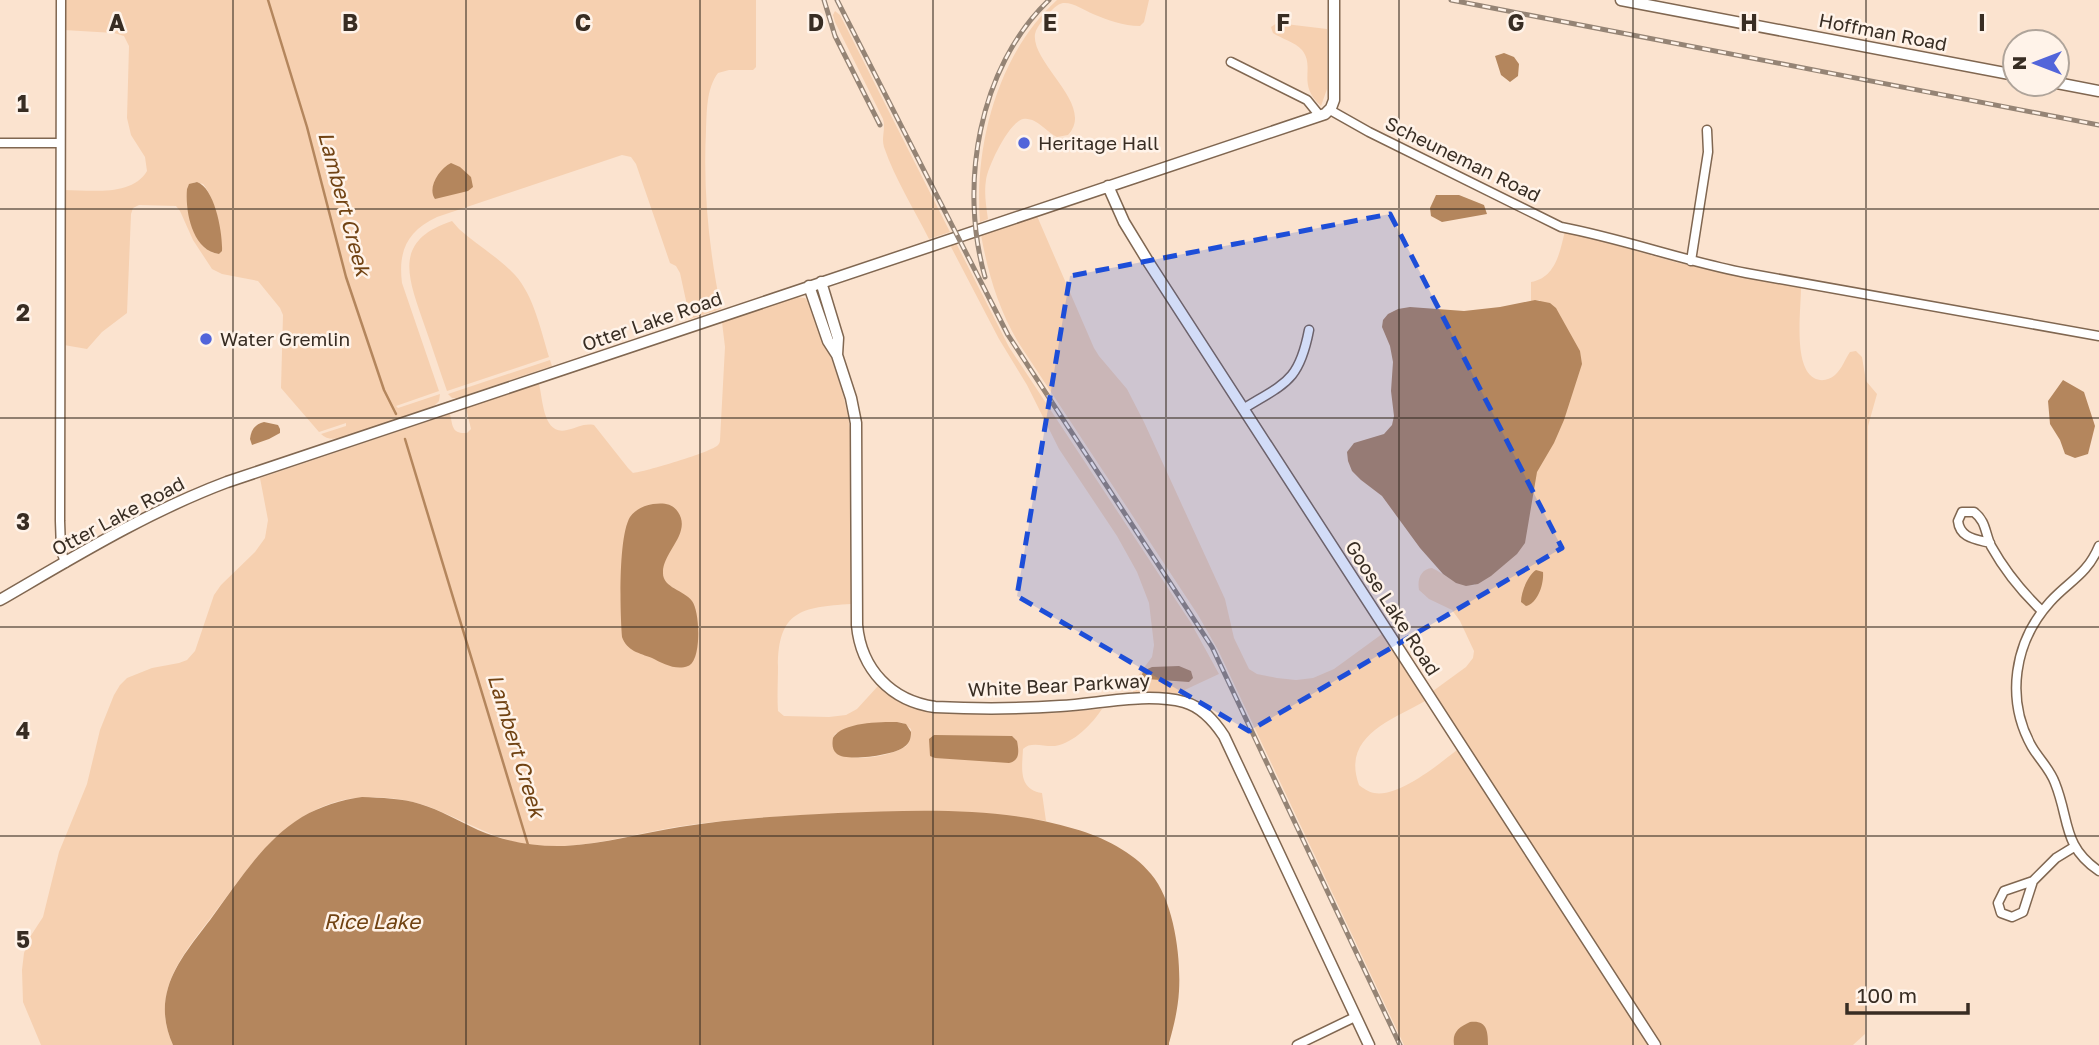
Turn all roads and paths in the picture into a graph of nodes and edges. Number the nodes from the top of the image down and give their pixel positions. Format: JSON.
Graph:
{"nodes":[{"id":1,"x":61,"y":0,"type":"edge"},
{"id":2,"x":1334,"y":0,"type":"edge"},
{"id":3,"x":1621,"y":0,"type":"edge"},
{"id":4,"x":1231,"y":62,"type":"dead end"},
{"id":5,"x":2001,"y":72,"type":"edge"},
{"id":6,"x":2071,"y":86,"type":"edge"},
{"id":7,"x":2099,"y":91,"type":"edge"},
{"id":8,"x":1330,"y":110,"type":"junction"},
{"id":9,"x":1320,"y":116,"type":"junction"},
{"id":10,"x":1707,"y":130,"type":"dead end"},
{"id":11,"x":0,"y":143,"type":"edge"},
{"id":12,"x":60,"y":143,"type":"junction"},
{"id":13,"x":1108,"y":186,"type":"junction"},
{"id":14,"x":1691,"y":261,"type":"junction"},
{"id":15,"x":821,"y":282,"type":"junction"},
{"id":16,"x":808,"y":286,"type":"junction"},
{"id":17,"x":1309,"y":330,"type":"dead end"},
{"id":18,"x":2099,"y":336,"type":"edge"},
{"id":19,"x":837,"y":355,"type":"junction"},
{"id":20,"x":1243,"y":409,"type":"junction"},
{"id":21,"x":1990,"y":543,"type":"junction"},
{"id":22,"x":2099,"y":546,"type":"edge"},
{"id":23,"x":65,"y":562,"type":"junction"},
{"id":24,"x":0,"y":600,"type":"edge"},
{"id":25,"x":2042,"y":611,"type":"junction"},
{"id":26,"x":2074,"y":847,"type":"junction"},
{"id":27,"x":2099,"y":871,"type":"edge"},
{"id":28,"x":2033,"y":881,"type":"junction"},
{"id":29,"x":1355,"y":1017,"type":"junction"},
{"id":30,"x":1297,"y":1045,"type":"edge"},
{"id":31,"x":1369,"y":1045,"type":"edge"},
{"id":32,"x":1655,"y":1045,"type":"edge"}],
"edges":[{"from":1,"to":12,"type":"street"},
{"from":2,"to":8,"type":"street"},
{"from":3,"to":5,"type":"street","name":"Hoffman Road"},
{"from":4,"to":9,"type":"street"},
{"from":6,"to":7,"type":"street"},
{"from":8,"to":9,"type":"street","name":"Otter Lake Road"},
{"from":8,"to":14,"type":"street","name":"Scheuneman Road"},
{"from":9,"to":13,"type":"street","name":"Otter Lake Road"},
{"from":10,"to":14,"type":"street"},
{"from":11,"to":12,"type":"street"},
{"from":12,"to":23,"type":"street"},
{"from":13,"to":15,"type":"street","name":"Otter Lake Road"},
{"from":13,"to":20,"type":"street","name":"Goose Lake Road"},
{"from":14,"to":18,"type":"street","name":"Scheuneman Road"},
{"from":15,"to":16,"type":"street","name":"Otter Lake Road"},
{"from":15,"to":19,"type":"street","name":"White Bear Parkway"},
{"from":16,"to":19,"type":"street","name":"White Bear Parkway"},
{"from":16,"to":23,"type":"street","name":"Otter Lake Road"},
{"from":17,"to":20,"type":"street"},
{"from":19,"to":29,"type":"street","name":"White Bear Parkway"},
{"from":20,"to":32,"type":"street","name":"Goose Lake Road"},
{"from":21,"to":21,"type":"street"},
{"from":21,"to":25,"type":"street"},
{"from":22,"to":25,"type":"street"},
{"from":23,"to":24,"type":"street","name":"Otter Lake Road"},
{"from":25,"to":26,"type":"street"},
{"from":26,"to":27,"type":"street"},
{"from":26,"to":28,"type":"street"},
{"from":28,"to":28,"type":"street"},
{"from":29,"to":30,"type":"street"},
{"from":29,"to":31,"type":"street","name":"White Bear Parkway"}]}
